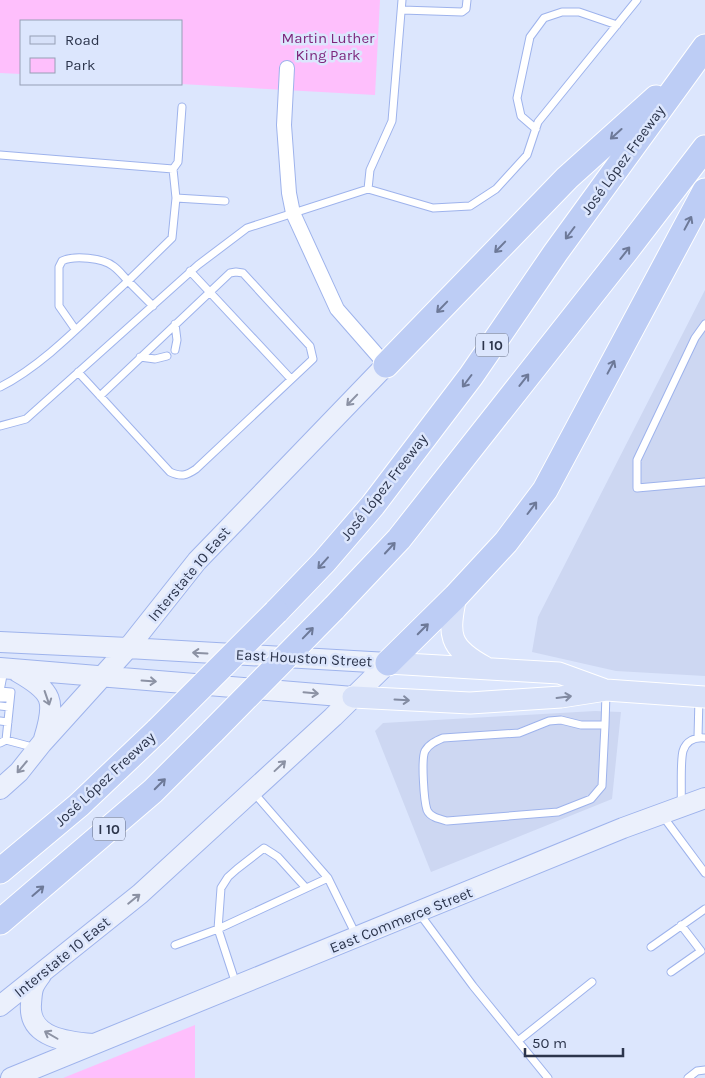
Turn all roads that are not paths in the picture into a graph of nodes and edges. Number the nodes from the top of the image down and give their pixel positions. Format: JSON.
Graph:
{"nodes":[{"id":1,"x":402,"y":0,"type":"edge"},
{"id":2,"x":467,"y":0,"type":"edge"},
{"id":3,"x":637,"y":0,"type":"edge"},
{"id":4,"x":402,"y":10,"type":"junction"},
{"id":5,"x":617,"y":25,"type":"junction"},
{"id":6,"x":698,"y":56,"type":"edge"},
{"id":7,"x":287,"y":68,"type":"dead end"},
{"id":8,"x":182,"y":107,"type":"dead end"},
{"id":9,"x":536,"y":129,"type":"junction"},
{"id":10,"x":705,"y":148,"type":"edge"},
{"id":11,"x":0,"y":155,"type":"edge"},
{"id":12,"x":173,"y":169,"type":"junction"},
{"id":13,"x":368,"y":189,"type":"junction"},
{"id":14,"x":705,"y":191,"type":"edge"},
{"id":15,"x":176,"y":198,"type":"junction"},
{"id":16,"x":225,"y":201,"type":"dead end"},
{"id":17,"x":293,"y":213,"type":"junction"},
{"id":18,"x":190,"y":271,"type":"junction"},
{"id":19,"x":128,"y":281,"type":"junction"},
{"id":20,"x":210,"y":292,"type":"junction"},
{"id":21,"x":153,"y":306,"type":"junction"},
{"id":22,"x":175,"y":324,"type":"junction"},
{"id":23,"x":705,"y":324,"type":"edge"},
{"id":24,"x":75,"y":329,"type":"junction"},
{"id":25,"x":175,"y":350,"type":"dead end"},
{"id":26,"x":167,"y":356,"type":"dead end"},
{"id":27,"x":140,"y":357,"type":"junction"},
{"id":28,"x":386,"y":365,"type":"junction"},
{"id":29,"x":78,"y":372,"type":"junction"},
{"id":30,"x":291,"y":379,"type":"junction"},
{"id":31,"x":0,"y":387,"type":"edge"},
{"id":32,"x":100,"y":396,"type":"junction"},
{"id":33,"x":0,"y":426,"type":"edge"},
{"id":34,"x":705,"y":482,"type":"edge"},
{"id":35,"x":456,"y":596,"type":"junction"},
{"id":36,"x":0,"y":642,"type":"edge"},
{"id":37,"x":128,"y":648,"type":"junction"},
{"id":38,"x":388,"y":663,"type":"junction"},
{"id":39,"x":488,"y":668,"type":"junction"},
{"id":40,"x":6,"y":669,"type":"edge"},
{"id":41,"x":100,"y":677,"type":"junction"},
{"id":42,"x":606,"y":690,"type":"junction"},
{"id":43,"x":0,"y":691,"type":"edge"},
{"id":44,"x":353,"y":697,"type":"junction"},
{"id":45,"x":702,"y":697,"type":"edge"},
{"id":46,"x":0,"y":698,"type":"edge"},
{"id":47,"x":10,"y":698,"type":"junction"},
{"id":48,"x":0,"y":706,"type":"edge"},
{"id":49,"x":9,"y":707,"type":"junction"},
{"id":50,"x":4,"y":722,"type":"edge"},
{"id":51,"x":605,"y":726,"type":"junction"},
{"id":52,"x":701,"y":738,"type":"edge"},
{"id":53,"x":3,"y":739,"type":"edge"},
{"id":54,"x":40,"y":745,"type":"junction"},
{"id":55,"x":0,"y":789,"type":"edge"},
{"id":56,"x":253,"y":791,"type":"junction"},
{"id":57,"x":705,"y":798,"type":"edge"},
{"id":58,"x":681,"y":807,"type":"junction"},
{"id":59,"x":661,"y":814,"type":"junction"},
{"id":60,"x":0,"y":871,"type":"edge"},
{"id":61,"x":705,"y":873,"type":"edge"},
{"id":62,"x":328,"y":878,"type":"junction"},
{"id":63,"x":306,"y":888,"type":"junction"},
{"id":64,"x":705,"y":909,"type":"edge"},
{"id":65,"x":418,"y":912,"type":"junction"},
{"id":66,"x":0,"y":922,"type":"edge"},
{"id":67,"x":681,"y":925,"type":"junction"},
{"id":68,"x":218,"y":928,"type":"junction"},
{"id":69,"x":357,"y":938,"type":"junction"},
{"id":70,"x":175,"y":945,"type":"dead end"},
{"id":71,"x":651,"y":947,"type":"dead end"},
{"id":72,"x":44,"y":971,"type":"junction"},
{"id":73,"x":671,"y":972,"type":"dead end"},
{"id":74,"x":592,"y":982,"type":"dead end"},
{"id":75,"x":237,"y":987,"type":"junction"},
{"id":76,"x":0,"y":1006,"type":"edge"},
{"id":77,"x":518,"y":1041,"type":"junction"},
{"id":78,"x":98,"y":1044,"type":"junction"},
{"id":79,"x":705,"y":1070,"type":"edge"},
{"id":80,"x":11,"y":1078,"type":"edge"},
{"id":81,"x":548,"y":1078,"type":"edge"},
{"id":82,"x":688,"y":1078,"type":"edge"}],
"edges":[{"from":1,"to":4,"type":"lane"},
{"from":2,"to":4,"type":"lane"},
{"from":3,"to":5,"type":"lane"},
{"from":4,"to":13,"type":"lane"},
{"from":5,"to":9,"type":"lane"},
{"from":5,"to":9,"type":"lane"},
{"from":6,"to":28,"type":"highway","one_way":true},
{"from":6,"to":60,"type":"highway","name":"José López Freeway","number":"I 10","one_way":true,"bridge":true},
{"from":7,"to":17,"type":"street"},
{"from":8,"to":12,"type":"lane"},
{"from":9,"to":13,"type":"lane"},
{"from":66,"to":10,"type":"highway","number":"I 10","one_way":true,"bridge":true},
{"from":11,"to":12,"type":"lane"},
{"from":12,"to":15,"type":"lane"},
{"from":13,"to":17,"type":"lane"},
{"from":35,"to":14,"type":"highway","one_way":true},
{"from":15,"to":16,"type":"lane"},
{"from":15,"to":19,"type":"lane"},
{"from":17,"to":18,"type":"lane"},
{"from":17,"to":28,"type":"street"},
{"from":18,"to":20,"type":"lane"},
{"from":18,"to":21,"type":"lane"},
{"from":19,"to":21,"type":"lane"},
{"from":19,"to":24,"type":"lane"},
{"from":19,"to":24,"type":"lane"},
{"from":20,"to":22,"type":"lane"},
{"from":20,"to":30,"type":"lane"},
{"from":20,"to":30,"type":"lane"},
{"from":21,"to":29,"type":"lane"},
{"from":22,"to":25,"type":"lane"},
{"from":22,"to":27,"type":"lane"},
{"from":23,"to":34,"type":"lane"},
{"from":24,"to":31,"type":"lane"},
{"from":26,"to":27,"type":"lane"},
{"from":27,"to":32,"type":"lane"},
{"from":28,"to":37,"type":"main road","name":"Interstate 10 East","one_way":true},
{"from":29,"to":32,"type":"lane"},
{"from":29,"to":33,"type":"lane"},
{"from":30,"to":32,"type":"lane"},
{"from":38,"to":35,"type":"highway","one_way":true},
{"from":35,"to":39,"type":"main road"},
{"from":36,"to":37,"type":"main road","name":"East Houston Street"},
{"from":38,"to":37,"type":"main road","name":"East Houston Street","one_way":true},
{"from":37,"to":41,"type":"main road","name":"Interstate 10 East"},
{"from":38,"to":39,"type":"main road","name":"East Houston Street"},
{"from":38,"to":44,"type":"main road","name":"Interstate 10 East"},
{"from":39,"to":42,"type":"main road","name":"East Houston Street"},
{"from":40,"to":41,"type":"main road","name":"East Houston Street"},
{"from":40,"to":43,"type":"lane"},
{"from":40,"to":54,"type":"main road","one_way":true},
{"from":41,"to":44,"type":"main road","name":"East Houston Street","one_way":true},
{"from":41,"to":54,"type":"main road","name":"Interstate 10 East"},
{"from":44,"to":42,"type":"main road","name":"East Houston Street","one_way":true},
{"from":42,"to":45,"type":"main road","name":"East Houston Street"},
{"from":42,"to":51,"type":"lane"},
{"from":43,"to":47,"type":"lane"},
{"from":56,"to":44,"type":"main road","name":"Interstate 10 East","one_way":true},
{"from":45,"to":52,"type":"lane"},
{"from":46,"to":47,"type":"lane"},
{"from":47,"to":49,"type":"lane"},
{"from":48,"to":49,"type":"lane"},
{"from":49,"to":50,"type":"lane"},
{"from":50,"to":53,"type":"lane"},
{"from":51,"to":51,"type":"lane"},
{"from":52,"to":58,"type":"lane"},
{"from":53,"to":54,"type":"lane"},
{"from":54,"to":55,"type":"main road","name":"Interstate 10 East","one_way":true},
{"from":56,"to":62,"type":"lane"},
{"from":72,"to":56,"type":"main road","name":"Interstate 10 East","one_way":true},
{"from":57,"to":58,"type":"main road","name":"East Commerce Street"},
{"from":58,"to":59,"type":"main road","name":"East Commerce Street"},
{"from":59,"to":61,"type":"lane"},
{"from":59,"to":65,"type":"main road","name":"East Commerce Street"},
{"from":62,"to":63,"type":"lane"},
{"from":62,"to":69,"type":"lane"},
{"from":63,"to":68,"type":"lane"},
{"from":63,"to":68,"type":"lane"},
{"from":64,"to":67,"type":"lane"},
{"from":65,"to":69,"type":"main road","name":"East Commerce Street"},
{"from":65,"to":77,"type":"lane"},
{"from":67,"to":71,"type":"lane"},
{"from":67,"to":73,"type":"lane"},
{"from":68,"to":70,"type":"lane"},
{"from":68,"to":75,"type":"lane"},
{"from":69,"to":75,"type":"main road","name":"East Commerce Street"},
{"from":72,"to":76,"type":"main road","name":"Interstate 10 East"},
{"from":78,"to":72,"type":"main road","one_way":true},
{"from":74,"to":77,"type":"lane"},
{"from":75,"to":78,"type":"main road","name":"East Commerce Street"},
{"from":77,"to":81,"type":"lane"},
{"from":78,"to":80,"type":"main road","name":"East Commerce Street"},
{"from":79,"to":82,"type":"lane"}]}
